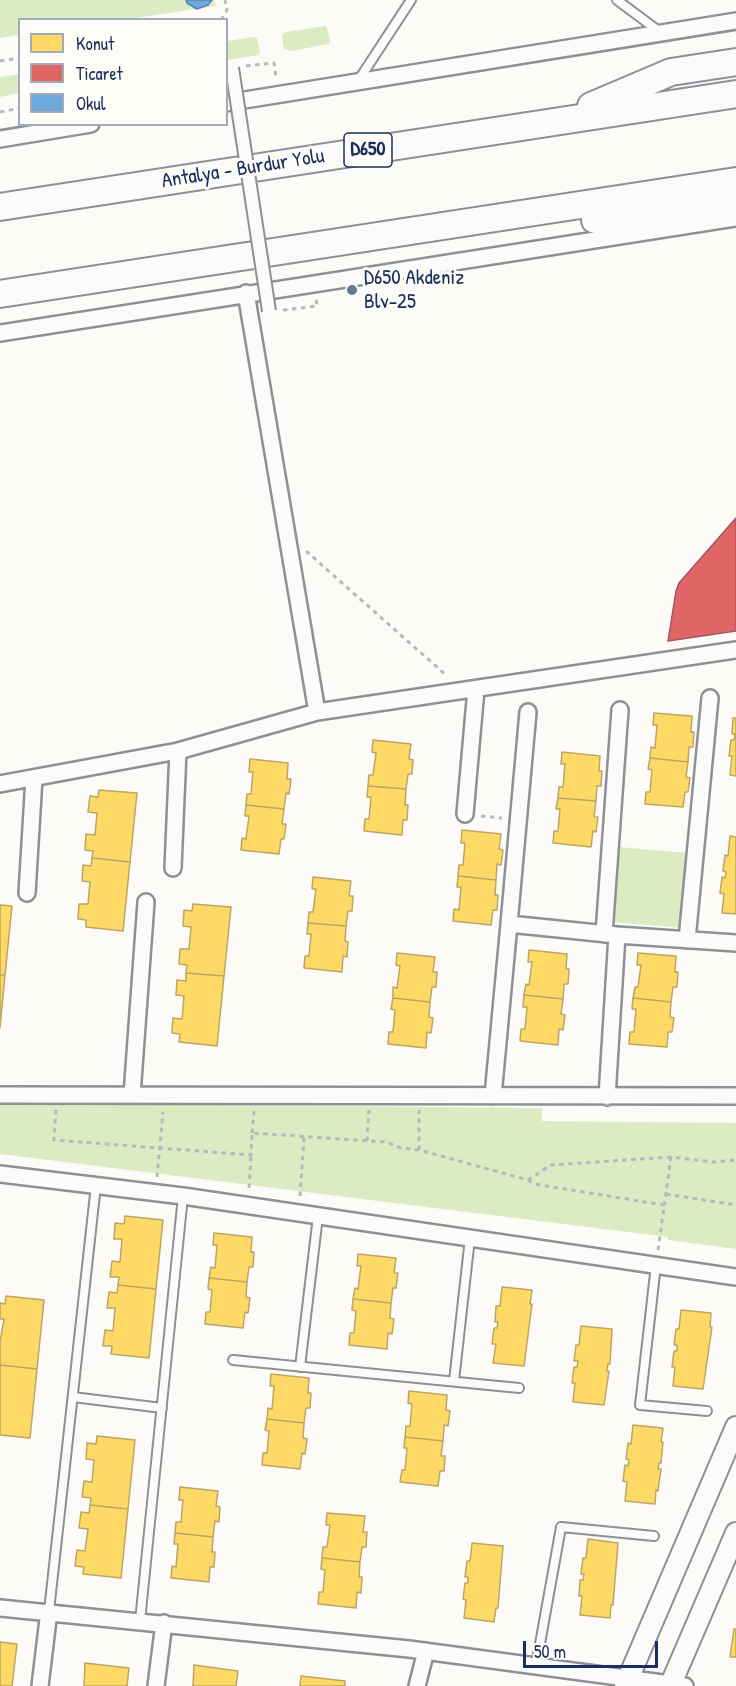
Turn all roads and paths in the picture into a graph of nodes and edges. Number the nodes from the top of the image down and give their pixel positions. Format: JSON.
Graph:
{"nodes":[{"id":1,"x":225,"y":0,"type":"edge"},
{"id":2,"x":411,"y":0,"type":"edge"},
{"id":3,"x":617,"y":0,"type":"edge"},
{"id":4,"x":221,"y":18,"type":"edge"},
{"id":5,"x":736,"y":21,"type":"edge"},
{"id":6,"x":661,"y":33,"type":"junction"},
{"id":7,"x":18,"y":58,"type":"edge"},
{"id":8,"x":0,"y":61,"type":"edge"},
{"id":9,"x":736,"y":62,"type":"edge"},
{"id":10,"x":274,"y":63,"type":"dead end"},
{"id":11,"x":232,"y":68,"type":"joint"},
{"id":12,"x":358,"y":81,"type":"junction"},
{"id":13,"x":736,"y":94,"type":"edge"},
{"id":14,"x":228,"y":103,"type":"edge"},
{"id":15,"x":18,"y":108,"type":"edge"},
{"id":16,"x":0,"y":112,"type":"edge"},
{"id":17,"x":555,"y":121,"type":"junction"},
{"id":18,"x":79,"y":126,"type":"edge"},
{"id":19,"x":0,"y":139,"type":"edge"},
{"id":20,"x":736,"y":182,"type":"edge"},
{"id":21,"x":736,"y":202,"type":"edge"},
{"id":22,"x":0,"y":207,"type":"edge"},
{"id":23,"x":736,"y":218,"type":"edge"},
{"id":24,"x":329,"y":243,"type":"junction"},
{"id":25,"x":246,"y":293,"type":"junction"},
{"id":26,"x":0,"y":294,"type":"edge"},
{"id":27,"x":317,"y":306,"type":"dead end"},
{"id":28,"x":269,"y":311,"type":"joint"},
{"id":29,"x":0,"y":333,"type":"edge"},
{"id":30,"x":287,"y":534,"type":"junction"},
{"id":31,"x":736,"y":650,"type":"edge"},
{"id":32,"x":470,"y":690,"type":"junction"},
{"id":33,"x":710,"y":698,"type":"dead end"},
{"id":34,"x":620,"y":710,"type":"dead end"},
{"id":35,"x":317,"y":712,"type":"junction"},
{"id":36,"x":528,"y":712,"type":"dead end"},
{"id":37,"x":178,"y":751,"type":"junction"},
{"id":38,"x":34,"y":778,"type":"junction"},
{"id":39,"x":0,"y":784,"type":"edge"},
{"id":40,"x":465,"y":814,"type":"joint"},
{"id":41,"x":518,"y":820,"type":"junction"},
{"id":42,"x":173,"y":868,"type":"dead end"},
{"id":43,"x":27,"y":893,"type":"dead end"},
{"id":44,"x":146,"y":902,"type":"dead end"},
{"id":45,"x":509,"y":924,"type":"junction"},
{"id":46,"x":611,"y":934,"type":"junction"},
{"id":47,"x":687,"y":940,"type":"junction"},
{"id":48,"x":736,"y":944,"type":"edge"},
{"id":49,"x":0,"y":1095,"type":"edge"},
{"id":50,"x":56,"y":1095,"type":"junction"},
{"id":51,"x":132,"y":1095,"type":"junction"},
{"id":52,"x":164,"y":1095,"type":"junction"},
{"id":53,"x":254,"y":1095,"type":"junction"},
{"id":54,"x":370,"y":1095,"type":"junction"},
{"id":55,"x":419,"y":1095,"type":"junction"},
{"id":56,"x":493,"y":1096,"type":"junction"},
{"id":57,"x":736,"y":1096,"type":"edge"},
{"id":58,"x":607,"y":1097,"type":"junction"},
{"id":59,"x":252,"y":1133,"type":"junction"},
{"id":60,"x":304,"y":1137,"type":"junction"},
{"id":61,"x":367,"y":1141,"type":"junction"},
{"id":62,"x":160,"y":1149,"type":"junction"},
{"id":63,"x":418,"y":1150,"type":"junction"},
{"id":64,"x":251,"y":1155,"type":"junction"},
{"id":65,"x":671,"y":1156,"type":"junction"},
{"id":66,"x":736,"y":1160,"type":"edge"},
{"id":67,"x":0,"y":1174,"type":"edge"},
{"id":68,"x":528,"y":1180,"type":"junction"},
{"id":69,"x":96,"y":1185,"type":"junction"},
{"id":70,"x":156,"y":1192,"type":"junction"},
{"id":71,"x":666,"y":1194,"type":"junction"},
{"id":72,"x":183,"y":1196,"type":"junction"},
{"id":73,"x":248,"y":1205,"type":"junction"},
{"id":74,"x":664,"y":1205,"type":"junction"},
{"id":75,"x":736,"y":1205,"type":"edge"},
{"id":76,"x":299,"y":1213,"type":"junction"},
{"id":77,"x":318,"y":1215,"type":"junction"},
{"id":78,"x":470,"y":1238,"type":"junction"},
{"id":79,"x":656,"y":1265,"type":"junction"},
{"id":80,"x":736,"y":1277,"type":"edge"},
{"id":81,"x":234,"y":1360,"type":"dead end"},
{"id":82,"x":300,"y":1367,"type":"junction"},
{"id":83,"x":454,"y":1382,"type":"junction"},
{"id":84,"x":519,"y":1388,"type":"dead end"},
{"id":85,"x":73,"y":1397,"type":"junction"},
{"id":86,"x":162,"y":1408,"type":"junction"},
{"id":87,"x":707,"y":1412,"type":"dead end"},
{"id":88,"x":736,"y":1427,"type":"edge"},
{"id":89,"x":736,"y":1533,"type":"edge"},
{"id":90,"x":654,"y":1536,"type":"dead end"},
{"id":91,"x":0,"y":1608,"type":"edge"},
{"id":92,"x":49,"y":1611,"type":"junction"},
{"id":93,"x":140,"y":1621,"type":"junction"},
{"id":94,"x":165,"y":1623,"type":"junction"},
{"id":95,"x":426,"y":1651,"type":"junction"},
{"id":96,"x":536,"y":1666,"type":"junction"},
{"id":97,"x":626,"y":1682,"type":"edge"},
{"id":98,"x":675,"y":1685,"type":"edge"},
{"id":99,"x":40,"y":1686,"type":"edge"},
{"id":100,"x":156,"y":1686,"type":"edge"},
{"id":101,"x":417,"y":1686,"type":"edge"}],
"edges":[{"from":1,"to":4,"type":"path"},
{"from":2,"to":12,"type":"lane"},
{"from":3,"to":6,"type":"lane"},
{"from":5,"to":6,"type":"street"},
{"from":6,"to":12,"type":"street"},
{"from":7,"to":8,"type":"path"},
{"from":9,"to":17,"type":"highway"},
{"from":10,"to":11,"type":"path"},
{"from":11,"to":28,"type":"street","bridge":true},
{"from":12,"to":14,"type":"street"},
{"from":13,"to":17,"type":"highway","name":"Antalya - Burdur Yolu","number":"D650"},
{"from":15,"to":16,"type":"path"},
{"from":17,"to":22,"type":"highway","name":"Antalya - Burdur Yolu","number":"D650"},
{"from":18,"to":19,"type":"street"},
{"from":20,"to":24,"type":"highway"},
{"from":21,"to":24,"type":"highway"},
{"from":23,"to":25,"type":"street"},
{"from":24,"to":26,"type":"highway"},
{"from":25,"to":29,"type":"street"},
{"from":25,"to":30,"type":"street"},
{"from":27,"to":28,"type":"path"},
{"from":30,"to":32,"type":"path"},
{"from":30,"to":35,"type":"street"},
{"from":31,"to":32,"type":"street"},
{"from":32,"to":35,"type":"street"},
{"from":32,"to":40,"type":"street"},
{"from":33,"to":47,"type":"street"},
{"from":34,"to":46,"type":"street"},
{"from":35,"to":37,"type":"street"},
{"from":36,"to":41,"type":"street"},
{"from":37,"to":38,"type":"street"},
{"from":37,"to":42,"type":"street"},
{"from":38,"to":39,"type":"street"},
{"from":38,"to":43,"type":"street"},
{"from":40,"to":41,"type":"path"},
{"from":41,"to":45,"type":"street"},
{"from":44,"to":51,"type":"street"},
{"from":45,"to":46,"type":"street"},
{"from":45,"to":56,"type":"street"},
{"from":46,"to":47,"type":"street"},
{"from":46,"to":58,"type":"street"},
{"from":47,"to":48,"type":"street"},
{"from":49,"to":50,"type":"street"},
{"from":50,"to":51,"type":"street"},
{"from":50,"to":62,"type":"path"},
{"from":51,"to":52,"type":"street"},
{"from":52,"to":53,"type":"street"},
{"from":52,"to":62,"type":"path"},
{"from":53,"to":54,"type":"street"},
{"from":53,"to":59,"type":"path"},
{"from":54,"to":55,"type":"street"},
{"from":54,"to":61,"type":"path"},
{"from":55,"to":56,"type":"street"},
{"from":55,"to":63,"type":"path"},
{"from":56,"to":58,"type":"street"},
{"from":57,"to":58,"type":"street"},
{"from":59,"to":60,"type":"path"},
{"from":59,"to":64,"type":"path"},
{"from":60,"to":61,"type":"path"},
{"from":60,"to":76,"type":"path"},
{"from":61,"to":63,"type":"path"},
{"from":62,"to":64,"type":"path"},
{"from":62,"to":70,"type":"path"},
{"from":63,"to":68,"type":"path"},
{"from":64,"to":73,"type":"path"},
{"from":65,"to":66,"type":"path"},
{"from":65,"to":68,"type":"path"},
{"from":65,"to":71,"type":"path"},
{"from":67,"to":69,"type":"street"},
{"from":68,"to":74,"type":"path"},
{"from":69,"to":70,"type":"street"},
{"from":69,"to":85,"type":"lane"},
{"from":70,"to":72,"type":"street"},
{"from":71,"to":74,"type":"path"},
{"from":71,"to":75,"type":"path"},
{"from":72,"to":73,"type":"street"},
{"from":72,"to":86,"type":"lane"},
{"from":73,"to":76,"type":"street"},
{"from":74,"to":79,"type":"path"},
{"from":76,"to":77,"type":"street"},
{"from":77,"to":78,"type":"street"},
{"from":77,"to":82,"type":"lane"},
{"from":78,"to":79,"type":"street"},
{"from":78,"to":83,"type":"lane"},
{"from":79,"to":80,"type":"street"},
{"from":79,"to":87,"type":"lane"},
{"from":81,"to":82,"type":"lane"},
{"from":82,"to":83,"type":"lane"},
{"from":83,"to":84,"type":"lane"},
{"from":85,"to":86,"type":"lane"},
{"from":85,"to":92,"type":"lane"},
{"from":86,"to":93,"type":"lane"},
{"from":88,"to":97,"type":"street"},
{"from":89,"to":98,"type":"street"},
{"from":90,"to":96,"type":"lane"},
{"from":91,"to":92,"type":"street"},
{"from":92,"to":93,"type":"street"},
{"from":92,"to":99,"type":"street"},
{"from":93,"to":94,"type":"street"},
{"from":94,"to":95,"type":"street"},
{"from":94,"to":100,"type":"street"},
{"from":95,"to":96,"type":"street"},
{"from":95,"to":101,"type":"street"},
{"from":96,"to":97,"type":"street"},
{"from":97,"to":98,"type":"street"}]}
